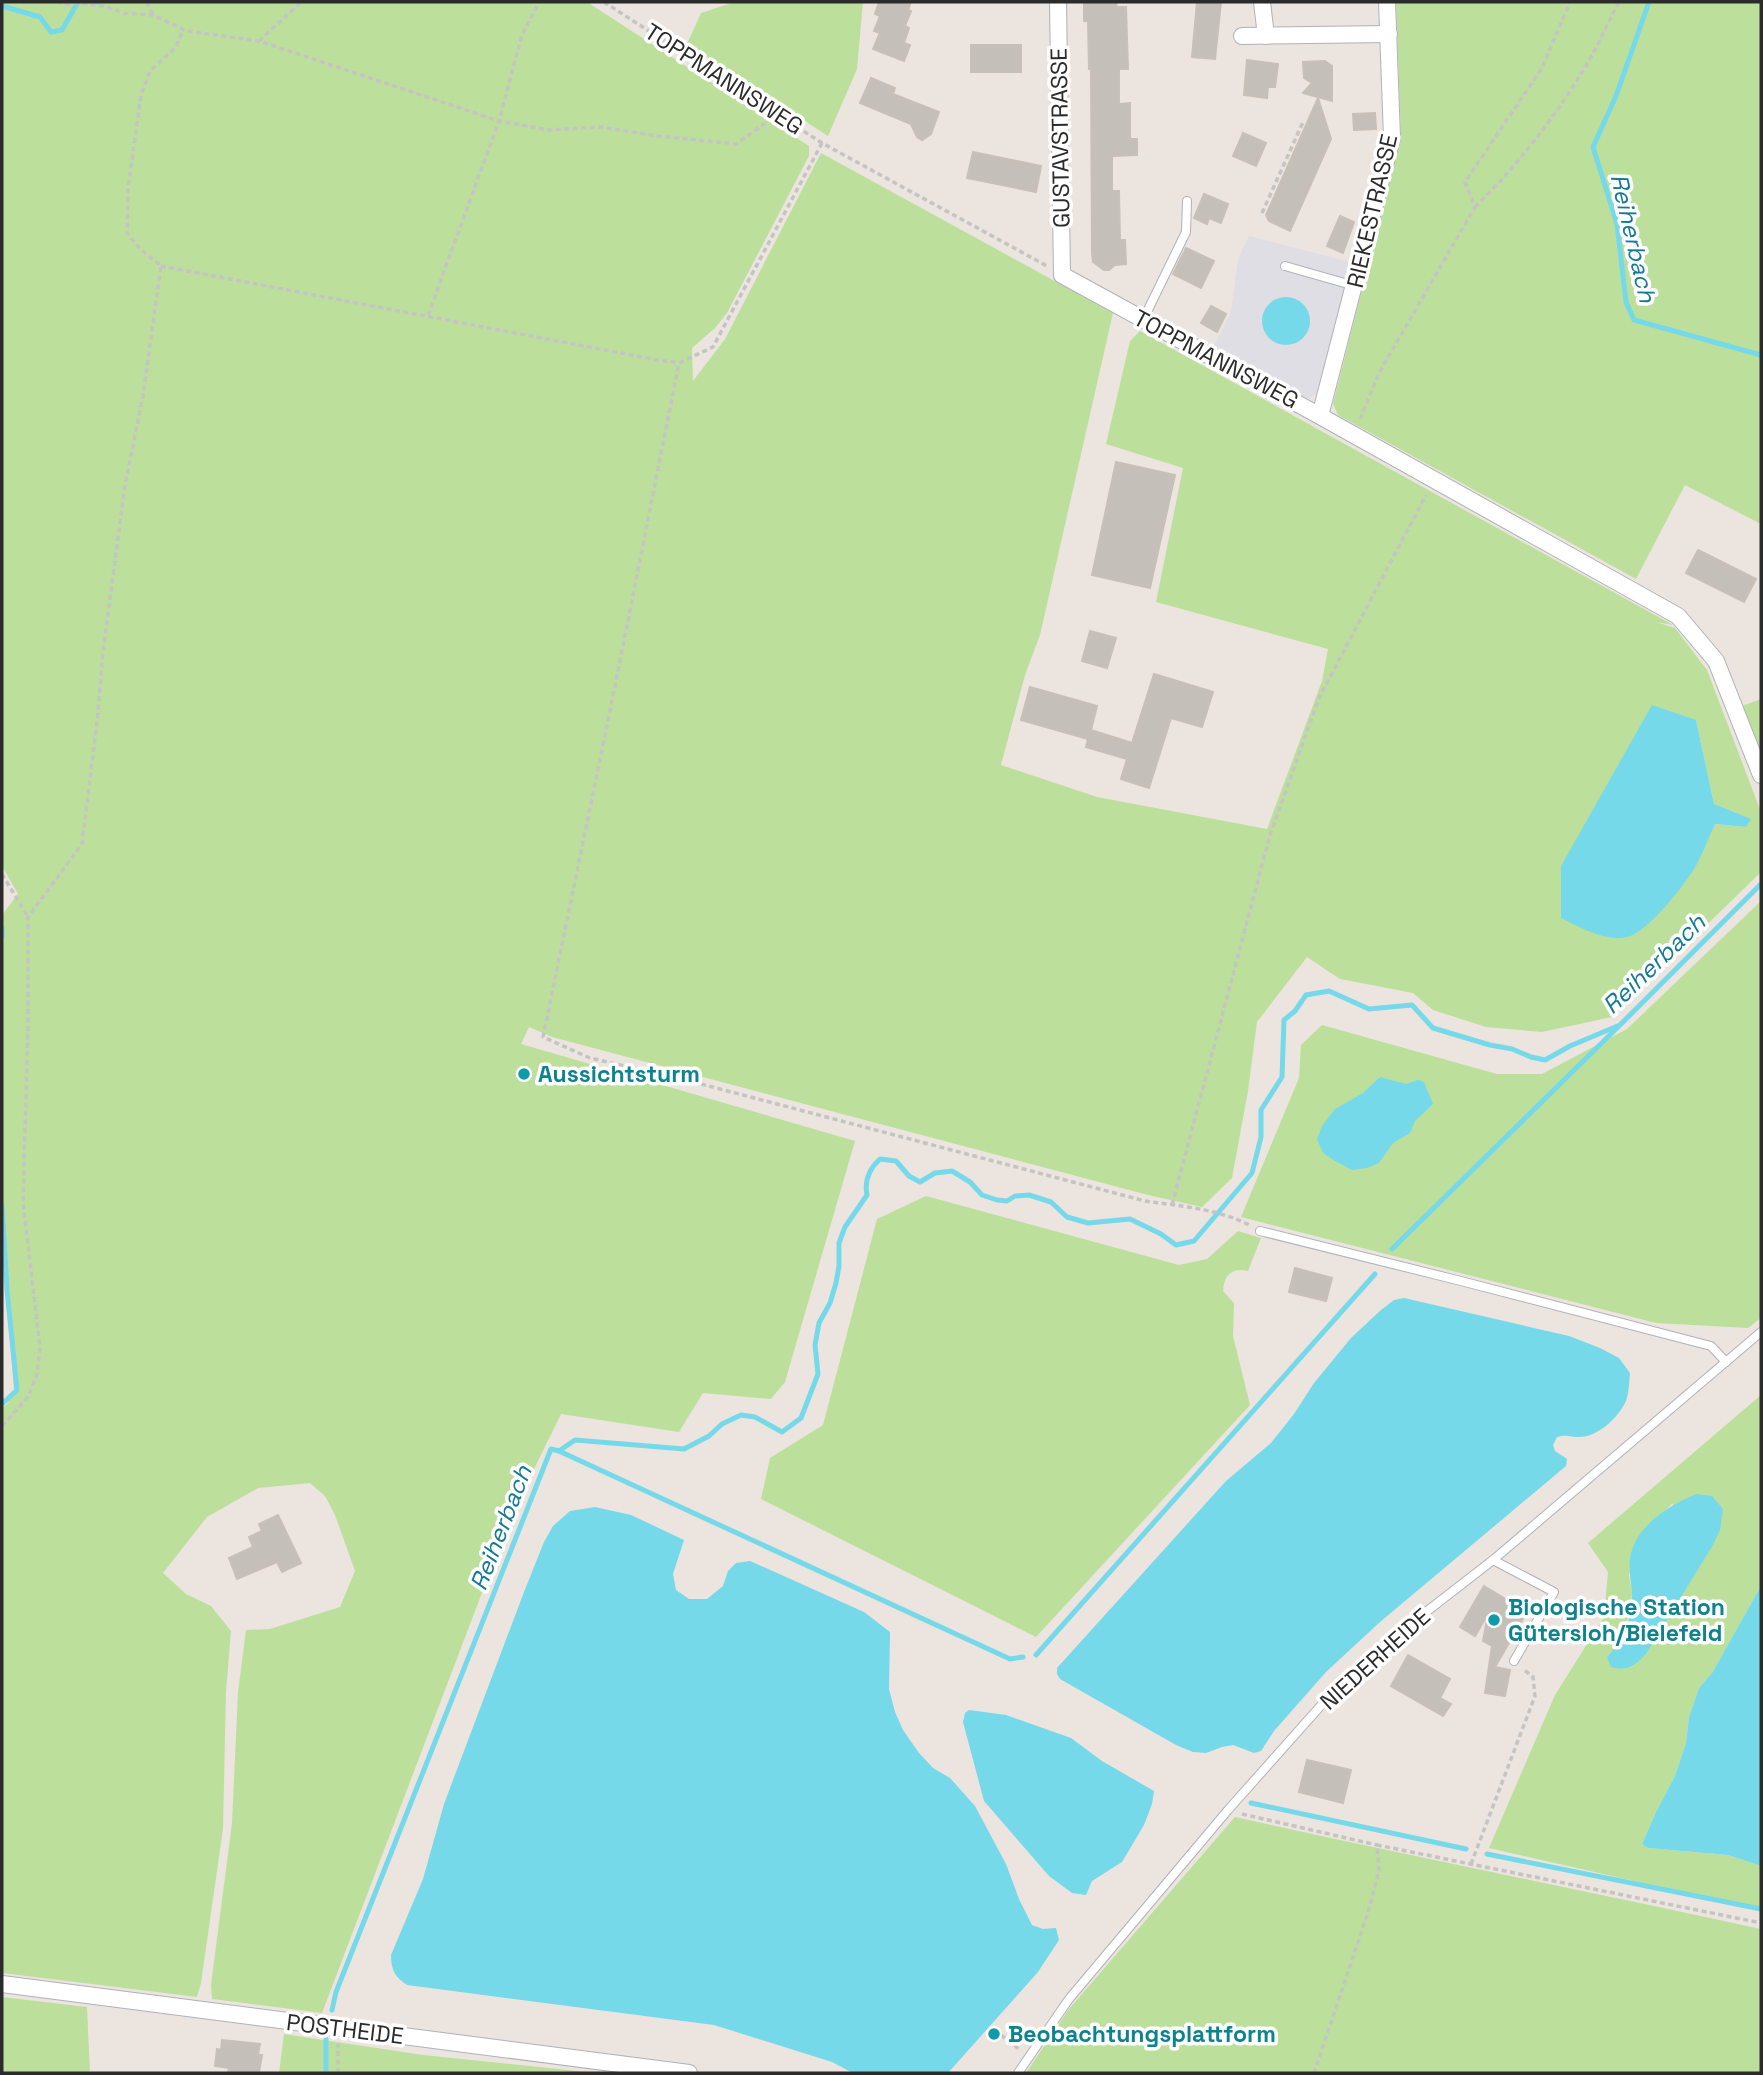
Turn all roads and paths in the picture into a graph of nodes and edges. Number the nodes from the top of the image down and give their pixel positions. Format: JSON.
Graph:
{"nodes":[{"id":1,"x":57,"y":2,"type":"edge"},
{"id":2,"x":147,"y":2,"type":"edge"},
{"id":3,"x":301,"y":2,"type":"edge"},
{"id":4,"x":539,"y":2,"type":"edge"},
{"id":5,"x":604,"y":2,"type":"edge"},
{"id":6,"x":1058,"y":2,"type":"edge"},
{"id":7,"x":1262,"y":2,"type":"edge"},
{"id":8,"x":1387,"y":2,"type":"edge"},
{"id":9,"x":1570,"y":2,"type":"edge"},
{"id":10,"x":1619,"y":2,"type":"edge"},
{"id":11,"x":153,"y":15,"type":"junction"},
{"id":12,"x":183,"y":30,"type":"dead end"},
{"id":13,"x":1389,"y":34,"type":"junction"},
{"id":14,"x":1242,"y":36,"type":"dead end"},
{"id":15,"x":1266,"y":36,"type":"junction"},
{"id":16,"x":259,"y":41,"type":"junction"},
{"id":17,"x":778,"y":114,"type":"junction"},
{"id":18,"x":499,"y":121,"type":"junction"},
{"id":19,"x":1303,"y":122,"type":"dead end"},
{"id":20,"x":822,"y":143,"type":"junction"},
{"id":21,"x":1187,"y":201,"type":"dead end"},
{"id":22,"x":1475,"y":208,"type":"junction"},
{"id":23,"x":1262,"y":214,"type":"dead end"},
{"id":24,"x":161,"y":266,"type":"junction"},
{"id":25,"x":1285,"y":267,"type":"dead end"},
{"id":26,"x":1062,"y":275,"type":"junction"},
{"id":27,"x":1355,"y":286,"type":"junction"},
{"id":28,"x":428,"y":315,"type":"junction"},
{"id":29,"x":1143,"y":320,"type":"junction"},
{"id":30,"x":679,"y":362,"type":"junction"},
{"id":31,"x":1320,"y":416,"type":"junction"},
{"id":32,"x":1353,"y":434,"type":"junction"},
{"id":33,"x":1434,"y":480,"type":"junction"},
{"id":34,"x":1761,"y":775,"type":"edge"},
{"id":35,"x":2,"y":874,"type":"edge"},
{"id":36,"x":28,"y":917,"type":"junction"},
{"id":37,"x":1172,"y":1205,"type":"junction"},
{"id":38,"x":1260,"y":1231,"type":"joint"},
{"id":39,"x":1761,"y":1332,"type":"edge"},
{"id":40,"x":1726,"y":1362,"type":"junction"},
{"id":41,"x":2,"y":1426,"type":"edge"},
{"id":42,"x":1493,"y":1560,"type":"junction"},
{"id":43,"x":1514,"y":1661,"type":"joint"},
{"id":44,"x":1228,"y":1810,"type":"junction"},
{"id":45,"x":1377,"y":1845,"type":"junction"},
{"id":46,"x":1471,"y":1864,"type":"junction"},
{"id":47,"x":1761,"y":1923,"type":"edge"},
{"id":48,"x":2,"y":1984,"type":"edge"},
{"id":49,"x":339,"y":2028,"type":"junction"},
{"id":50,"x":1001,"y":2035,"type":"dead end"},
{"id":51,"x":1029,"y":2057,"type":"junction"},
{"id":52,"x":338,"y":2073,"type":"edge"},
{"id":53,"x":689,"y":2073,"type":"edge"},
{"id":54,"x":1018,"y":2073,"type":"edge"},
{"id":55,"x":1314,"y":2073,"type":"edge"}],
"edges":[{"from":1,"to":11,"type":"path"},
{"from":2,"to":11,"type":"path"},
{"from":3,"to":16,"type":"path"},
{"from":4,"to":18,"type":"path"},
{"from":5,"to":17,"type":"path","name":"TOPPMANNSWEG"},
{"from":6,"to":26,"type":"street","name":"GUSTAVSTRASSE"},
{"from":7,"to":15,"type":"street"},
{"from":8,"to":13,"type":"street","name":"RIEKESTRASSE"},
{"from":9,"to":22,"type":"path"},
{"from":10,"to":22,"type":"path"},
{"from":11,"to":16,"type":"path"},
{"from":12,"to":24,"type":"path"},
{"from":13,"to":15,"type":"street"},
{"from":13,"to":27,"type":"street","name":"RIEKESTRASSE"},
{"from":14,"to":15,"type":"street"},
{"from":16,"to":18,"type":"path"},
{"from":17,"to":18,"type":"path"},
{"from":17,"to":20,"type":"path","name":"TOPPMANNSWEG"},
{"from":18,"to":28,"type":"path"},
{"from":19,"to":23,"type":"path"},
{"from":20,"to":26,"type":"path","name":"TOPPMANNSWEG"},
{"from":20,"to":30,"type":"path"},
{"from":21,"to":29,"type":"lane"},
{"from":22,"to":32,"type":"path"},
{"from":24,"to":28,"type":"path"},
{"from":24,"to":36,"type":"path"},
{"from":25,"to":27,"type":"lane"},
{"from":26,"to":29,"type":"street","name":"TOPPMANNSWEG"},
{"from":27,"to":31,"type":"street","name":"RIEKESTRASSE"},
{"from":28,"to":30,"type":"path"},
{"from":29,"to":31,"type":"street","name":"TOPPMANNSWEG"},
{"from":30,"to":37,"type":"path"},
{"from":31,"to":32,"type":"street","name":"TOPPMANNSWEG"},
{"from":32,"to":33,"type":"street","name":"TOPPMANNSWEG"},
{"from":33,"to":34,"type":"street","name":"TOPPMANNSWEG"},
{"from":33,"to":37,"type":"path"},
{"from":35,"to":36,"type":"path"},
{"from":36,"to":41,"type":"path"},
{"from":37,"to":38,"type":"path"},
{"from":38,"to":40,"type":"lane"},
{"from":39,"to":40,"type":"lane","name":"NIEDERHEIDE"},
{"from":40,"to":42,"type":"lane","name":"NIEDERHEIDE"},
{"from":42,"to":43,"type":"lane"},
{"from":42,"to":44,"type":"lane","name":"NIEDERHEIDE"},
{"from":43,"to":46,"type":"path"},
{"from":44,"to":45,"type":"path"},
{"from":44,"to":51,"type":"lane","name":"NIEDERHEIDE"},
{"from":45,"to":46,"type":"path"},
{"from":45,"to":55,"type":"path"},
{"from":46,"to":47,"type":"path"},
{"from":48,"to":49,"type":"street","name":"POSTHEIDE"},
{"from":49,"to":52,"type":"path"},
{"from":49,"to":53,"type":"street","name":"POSTHEIDE"},
{"from":50,"to":51,"type":"path"},
{"from":51,"to":54,"type":"lane","name":"NIEDERHEIDE"}]}
